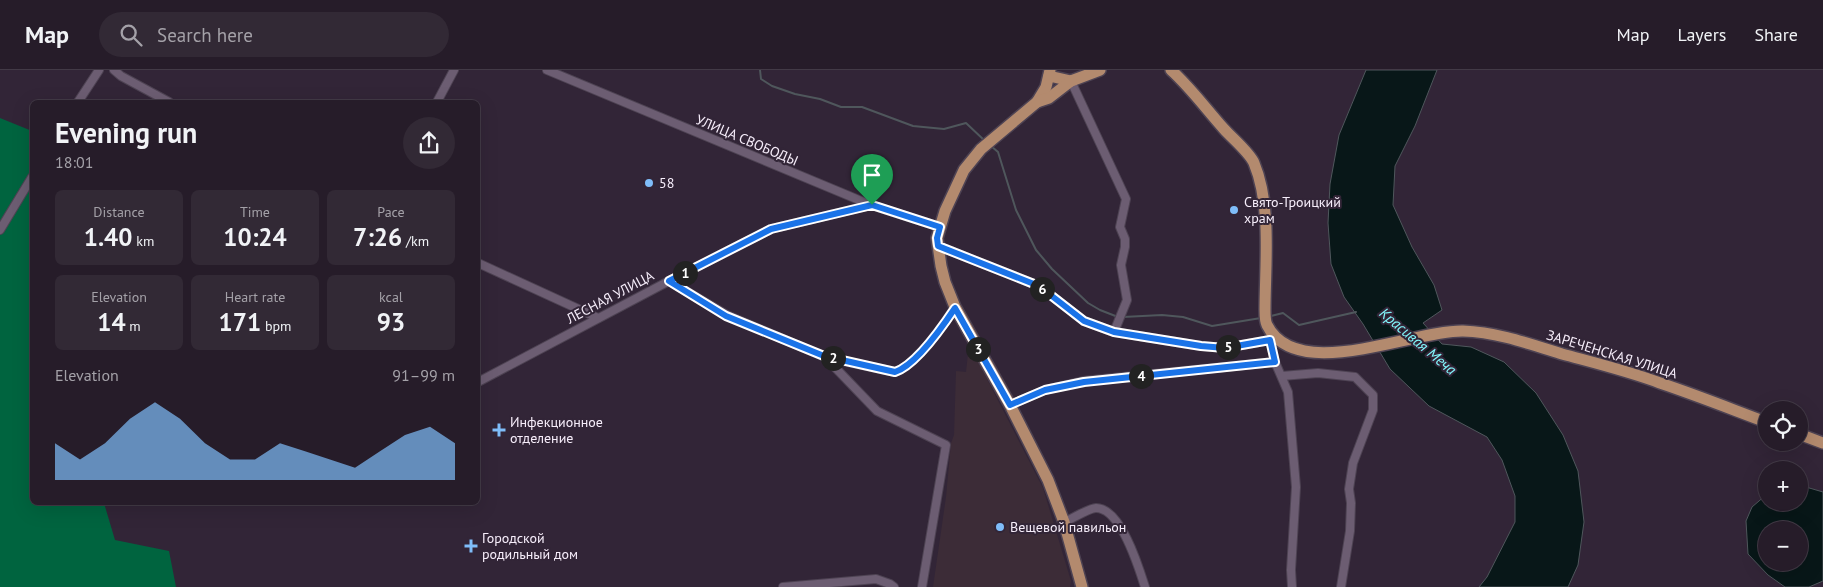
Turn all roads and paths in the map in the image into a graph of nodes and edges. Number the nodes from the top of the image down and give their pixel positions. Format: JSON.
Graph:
{"nodes":[{"id":1,"x":99,"y":70,"type":"edge"},
{"id":2,"x":114,"y":70,"type":"edge"},
{"id":3,"x":454,"y":70,"type":"edge"},
{"id":4,"x":547,"y":70,"type":"edge"},
{"id":5,"x":1100,"y":70,"type":"edge"},
{"id":6,"x":1171,"y":70,"type":"edge"},
{"id":7,"x":1184,"y":70,"type":"edge"},
{"id":8,"x":1049,"y":73,"type":"edge"},
{"id":9,"x":1071,"y":75,"type":"edge"},
{"id":10,"x":1188,"y":86,"type":"junction"},
{"id":11,"x":79,"y":100,"type":"edge"},
{"id":12,"x":165,"y":100,"type":"edge"},
{"id":13,"x":438,"y":100,"type":"edge"},
{"id":14,"x":1037,"y":103,"type":"junction"},
{"id":15,"x":30,"y":180,"type":"edge"},
{"id":16,"x":872,"y":205,"type":"junction"},
{"id":17,"x":940,"y":227,"type":"junction"},
{"id":18,"x":0,"y":230,"type":"edge"},
{"id":19,"x":938,"y":246,"type":"junction"},
{"id":20,"x":480,"y":264,"type":"edge"},
{"id":21,"x":669,"y":281,"type":"junction"},
{"id":22,"x":955,"y":308,"type":"junction"},
{"id":23,"x":598,"y":318,"type":"junction"},
{"id":24,"x":1114,"y":332,"type":"junction"},
{"id":25,"x":1273,"y":339,"type":"junction"},
{"id":26,"x":824,"y":356,"type":"junction"},
{"id":27,"x":1275,"y":362,"type":"junction"},
{"id":28,"x":1282,"y":376,"type":"junction"},
{"id":29,"x":480,"y":381,"type":"edge"},
{"id":30,"x":1010,"y":405,"type":"junction"},
{"id":31,"x":1758,"y":419,"type":"edge"},
{"id":32,"x":1808,"y":437,"type":"edge"},
{"id":33,"x":1823,"y":443,"type":"edge"},
{"id":34,"x":1064,"y":522,"type":"junction"},
{"id":35,"x":783,"y":587,"type":"edge"},
{"id":36,"x":894,"y":587,"type":"edge"},
{"id":37,"x":922,"y":587,"type":"edge"},
{"id":38,"x":1082,"y":587,"type":"edge"},
{"id":39,"x":1145,"y":587,"type":"edge"},
{"id":40,"x":1292,"y":587,"type":"edge"},
{"id":41,"x":1341,"y":587,"type":"edge"}],
"edges":[{"from":1,"to":11,"type":"street"},
{"from":2,"to":12,"type":"street"},
{"from":3,"to":13,"type":"street"},
{"from":4,"to":16,"type":"street","name":"УЛИЦА СВОБОДЫ"},
{"from":5,"to":9,"type":"main road"},
{"from":6,"to":10,"type":"main road"},
{"from":7,"to":10,"type":"main road"},
{"from":8,"to":9,"type":"main road"},
{"from":8,"to":14,"type":"main road"},
{"from":9,"to":14,"type":"main road"},
{"from":9,"to":24,"type":"street"},
{"from":10,"to":25,"type":"main road"},
{"from":14,"to":17,"type":"main road"},
{"from":15,"to":18,"type":"street"},
{"from":16,"to":17,"type":"street","name":"УЛИЦА СВОБОДЫ"},
{"from":16,"to":21,"type":"street","name":"ЛЕСНАЯ УЛИЦА"},
{"from":17,"to":19,"type":"main road"},
{"from":19,"to":22,"type":"main road"},
{"from":19,"to":24,"type":"street"},
{"from":20,"to":23,"type":"street"},
{"from":21,"to":23,"type":"street","name":"ЛЕСНАЯ УЛИЦА"},
{"from":21,"to":26,"type":"street"},
{"from":22,"to":26,"type":"street"},
{"from":22,"to":30,"type":"main road"},
{"from":23,"to":29,"type":"street","name":"ЛЕСНАЯ УЛИЦА"},
{"from":24,"to":25,"type":"street"},
{"from":25,"to":27,"type":"street"},
{"from":25,"to":31,"type":"main road","name":"ЗАРЕЧЕНСКАЯ УЛИЦА"},
{"from":26,"to":37,"type":"street"},
{"from":27,"to":28,"type":"street"},
{"from":27,"to":30,"type":"street"},
{"from":28,"to":40,"type":"street"},
{"from":28,"to":41,"type":"street"},
{"from":30,"to":34,"type":"main road"},
{"from":32,"to":33,"type":"main road"},
{"from":34,"to":38,"type":"main road"},
{"from":34,"to":39,"type":"street"},
{"from":35,"to":36,"type":"street"}]}
